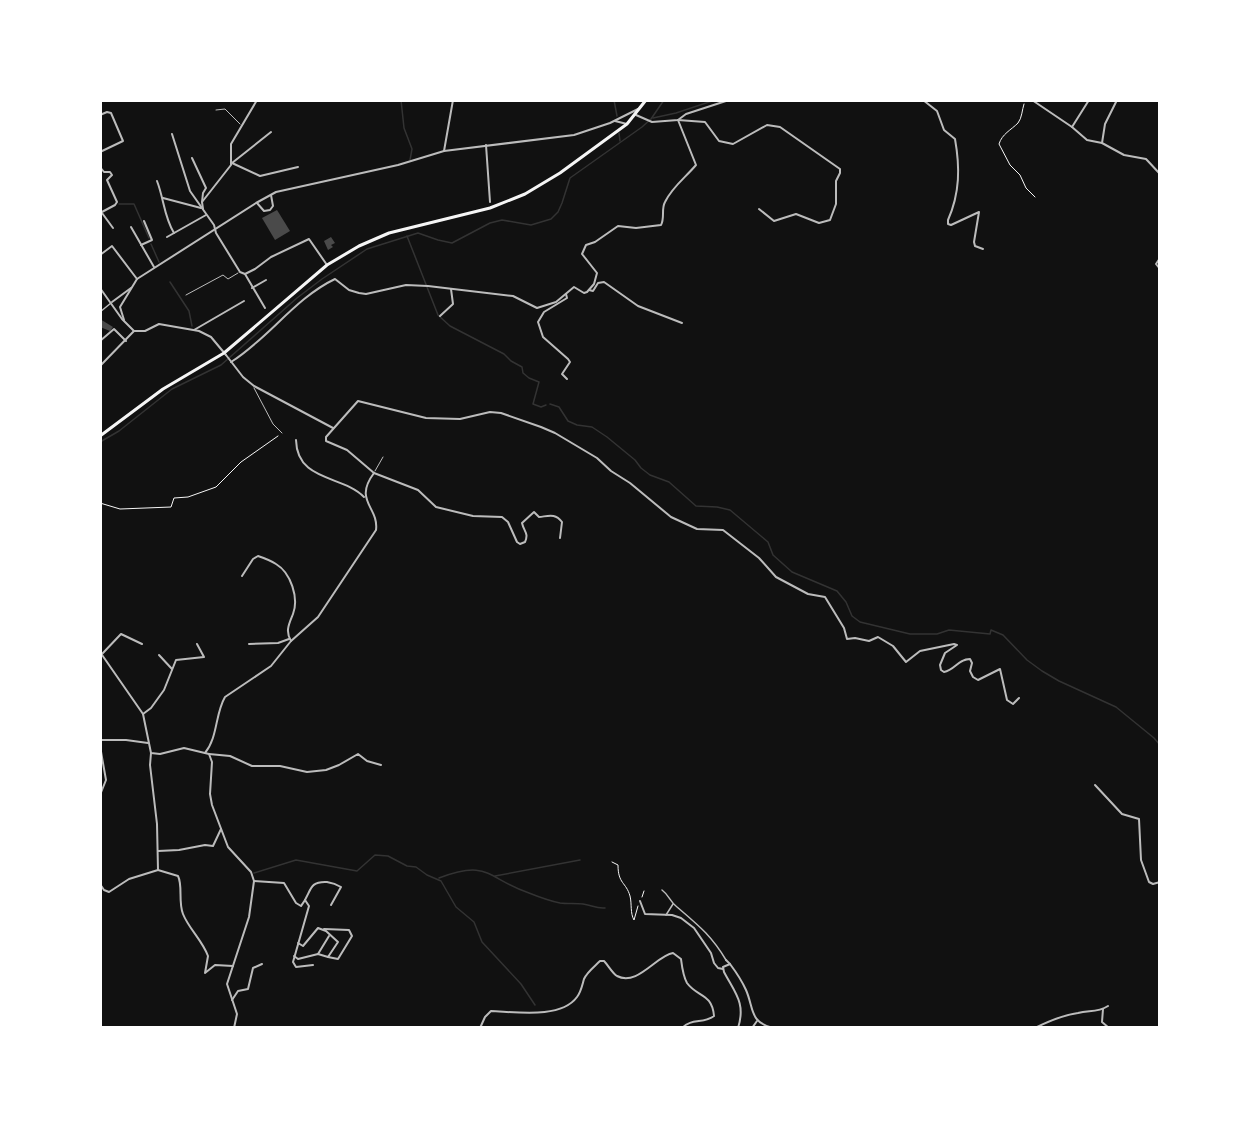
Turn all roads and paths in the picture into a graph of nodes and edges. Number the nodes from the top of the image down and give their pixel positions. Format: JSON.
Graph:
{"nodes":[{"id":1,"x":257,"y":100,"type":"edge"},
{"id":2,"x":453,"y":100,"type":"edge"},
{"id":3,"x":646,"y":100,"type":"edge"},
{"id":4,"x":729,"y":100,"type":"edge"},
{"id":5,"x":923,"y":100,"type":"edge"},
{"id":6,"x":1032,"y":100,"type":"edge"},
{"id":7,"x":1089,"y":100,"type":"edge"},
{"id":8,"x":1117,"y":100,"type":"edge"},
{"id":9,"x":1026,"y":101,"type":"edge"},
{"id":10,"x":643,"y":105,"type":"junction"},
{"id":11,"x":216,"y":110,"type":"dead end"},
{"id":12,"x":100,"y":115,"type":"edge"},
{"id":13,"x":628,"y":115,"type":"junction"},
{"id":14,"x":636,"y":115,"type":"junction"},
{"id":15,"x":621,"y":118,"type":"junction"},
{"id":16,"x":678,"y":120,"type":"junction"},
{"id":17,"x":615,"y":121,"type":"junction"},
{"id":18,"x":619,"y":122,"type":"junction"},
{"id":19,"x":628,"y":123,"type":"junction"},
{"id":20,"x":241,"y":126,"type":"junction"},
{"id":21,"x":1072,"y":127,"type":"junction"},
{"id":22,"x":619,"y":129,"type":"junction"},
{"id":23,"x":271,"y":132,"type":"dead end"},
{"id":24,"x":172,"y":134,"type":"dead end"},
{"id":25,"x":1102,"y":143,"type":"junction"},
{"id":26,"x":486,"y":145,"type":"junction"},
{"id":27,"x":444,"y":151,"type":"junction"},
{"id":28,"x":100,"y":152,"type":"edge"},
{"id":29,"x":192,"y":158,"type":"dead end"},
{"id":30,"x":232,"y":163,"type":"junction"},
{"id":31,"x":100,"y":167,"type":"edge"},
{"id":32,"x":298,"y":167,"type":"dead end"},
{"id":33,"x":1158,"y":170,"type":"edge"},
{"id":34,"x":1160,"y":174,"type":"edge"},
{"id":35,"x":157,"y":182,"type":"dead end"},
{"id":36,"x":1035,"y":197,"type":"dead end"},
{"id":37,"x":163,"y":198,"type":"junction"},
{"id":38,"x":269,"y":199,"type":"junction"},
{"id":39,"x":260,"y":201,"type":"junction"},
{"id":40,"x":202,"y":202,"type":"junction"},
{"id":41,"x":490,"y":202,"type":"dead end"},
{"id":42,"x":256,"y":203,"type":"junction"},
{"id":43,"x":260,"y":206,"type":"junction"},
{"id":44,"x":203,"y":209,"type":"junction"},
{"id":45,"x":759,"y":209,"type":"dead end"},
{"id":46,"x":101,"y":213,"type":"edge"},
{"id":47,"x":207,"y":214,"type":"junction"},
{"id":48,"x":144,"y":221,"type":"dead end"},
{"id":49,"x":130,"y":227,"type":"dead end"},
{"id":50,"x":113,"y":228,"type":"dead end"},
{"id":51,"x":215,"y":229,"type":"junction"},
{"id":52,"x":174,"y":233,"type":"junction"},
{"id":53,"x":167,"y":237,"type":"dead end"},
{"id":54,"x":141,"y":245,"type":"junction"},
{"id":55,"x":983,"y":249,"type":"dead end"},
{"id":56,"x":100,"y":255,"type":"edge"},
{"id":57,"x":1160,"y":258,"type":"edge"},
{"id":58,"x":327,"y":265,"type":"junction"},
{"id":59,"x":154,"y":267,"type":"junction"},
{"id":60,"x":1160,"y":269,"type":"edge"},
{"id":61,"x":240,"y":272,"type":"junction"},
{"id":62,"x":245,"y":274,"type":"junction"},
{"id":63,"x":137,"y":279,"type":"junction"},
{"id":64,"x":266,"y":280,"type":"dead end"},
{"id":65,"x":132,"y":287,"type":"junction"},
{"id":66,"x":100,"y":288,"type":"edge"},
{"id":67,"x":252,"y":288,"type":"junction"},
{"id":68,"x":451,"y":289,"type":"junction"},
{"id":69,"x":589,"y":290,"type":"junction"},
{"id":70,"x":565,"y":293,"type":"junction"},
{"id":71,"x":186,"y":296,"type":"dead end"},
{"id":72,"x":114,"y":300,"type":"junction"},
{"id":73,"x":244,"y":301,"type":"dead end"},
{"id":74,"x":121,"y":306,"type":"junction"},
{"id":75,"x":116,"y":308,"type":"junction"},
{"id":76,"x":265,"y":308,"type":"dead end"},
{"id":77,"x":100,"y":312,"type":"edge"},
{"id":78,"x":440,"y":316,"type":"dead end"},
{"id":79,"x":124,"y":320,"type":"junction"},
{"id":80,"x":682,"y":323,"type":"dead end"},
{"id":81,"x":194,"y":330,"type":"junction"},
{"id":82,"x":134,"y":331,"type":"junction"},
{"id":83,"x":100,"y":341,"type":"edge"},
{"id":84,"x":126,"y":341,"type":"junction"},
{"id":85,"x":225,"y":354,"type":"junction"},
{"id":86,"x":231,"y":362,"type":"junction"},
{"id":87,"x":100,"y":366,"type":"edge"},
{"id":88,"x":567,"y":379,"type":"dead end"},
{"id":89,"x":254,"y":386,"type":"junction"},
{"id":90,"x":333,"y":428,"type":"junction"},
{"id":91,"x":282,"y":433,"type":"joint"},
{"id":92,"x":100,"y":436,"type":"edge"},
{"id":93,"x":296,"y":440,"type":"dead end"},
{"id":94,"x":383,"y":457,"type":"dead end"},
{"id":95,"x":374,"y":473,"type":"junction"},
{"id":96,"x":364,"y":497,"type":"junction"},
{"id":97,"x":100,"y":503,"type":"edge"},
{"id":98,"x":560,"y":538,"type":"dead end"},
{"id":99,"x":242,"y":576,"type":"dead end"},
{"id":100,"x":290,"y":640,"type":"junction"},
{"id":101,"x":142,"y":644,"type":"dead end"},
{"id":102,"x":197,"y":644,"type":"dead end"},
{"id":103,"x":249,"y":644,"type":"dead end"},
{"id":104,"x":101,"y":653,"type":"edge"},
{"id":105,"x":159,"y":655,"type":"dead end"},
{"id":106,"x":172,"y":669,"type":"junction"},
{"id":107,"x":1019,"y":698,"type":"dead end"},
{"id":108,"x":143,"y":714,"type":"junction"},
{"id":109,"x":100,"y":740,"type":"edge"},
{"id":110,"x":148,"y":743,"type":"junction"},
{"id":111,"x":100,"y":746,"type":"edge"},
{"id":112,"x":151,"y":753,"type":"junction"},
{"id":113,"x":207,"y":754,"type":"junction"},
{"id":114,"x":381,"y":765,"type":"dead end"},
{"id":115,"x":1095,"y":785,"type":"dead end"},
{"id":116,"x":100,"y":795,"type":"edge"},
{"id":117,"x":222,"y":828,"type":"junction"},
{"id":118,"x":158,"y":851,"type":"junction"},
{"id":119,"x":612,"y":862,"type":"dead end"},
{"id":120,"x":158,"y":870,"type":"junction"},
{"id":121,"x":254,"y":881,"type":"junction"},
{"id":122,"x":1160,"y":882,"type":"edge"},
{"id":123,"x":100,"y":884,"type":"edge"},
{"id":124,"x":662,"y":890,"type":"dead end"},
{"id":125,"x":644,"y":891,"type":"dead end"},
{"id":126,"x":305,"y":900,"type":"junction"},
{"id":127,"x":640,"y":901,"type":"junction"},
{"id":128,"x":673,"y":903,"type":"junction"},
{"id":129,"x":331,"y":905,"type":"dead end"},
{"id":130,"x":666,"y":915,"type":"junction"},
{"id":131,"x":321,"y":928,"type":"junction"},
{"id":132,"x":330,"y":935,"type":"junction"},
{"id":133,"x":298,"y":943,"type":"junction"},
{"id":134,"x":318,"y":954,"type":"junction"},
{"id":135,"x":294,"y":956,"type":"junction"},
{"id":136,"x":328,"y":957,"type":"junction"},
{"id":137,"x":726,"y":960,"type":"joint"},
{"id":138,"x":262,"y":964,"type":"dead end"},
{"id":139,"x":730,"y":964,"type":"junction"},
{"id":140,"x":313,"y":965,"type":"dead end"},
{"id":141,"x":233,"y":966,"type":"junction"},
{"id":142,"x":723,"y":969,"type":"junction"},
{"id":143,"x":232,"y":1000,"type":"junction"},
{"id":144,"x":1107,"y":1006,"type":"dead end"},
{"id":145,"x":1103,"y":1009,"type":"junction"},
{"id":146,"x":757,"y":1021,"type":"junction"},
{"id":147,"x":119,"y":1028,"type":"edge"},
{"id":148,"x":148,"y":1028,"type":"edge"},
{"id":149,"x":177,"y":1028,"type":"edge"},
{"id":150,"x":201,"y":1028,"type":"edge"},
{"id":151,"x":234,"y":1028,"type":"edge"},
{"id":152,"x":480,"y":1028,"type":"edge"},
{"id":153,"x":682,"y":1028,"type":"edge"},
{"id":154,"x":738,"y":1028,"type":"edge"},
{"id":155,"x":752,"y":1028,"type":"edge"},
{"id":156,"x":772,"y":1028,"type":"edge"},
{"id":157,"x":1035,"y":1028,"type":"edge"},
{"id":158,"x":1109,"y":1028,"type":"edge"}],
"edges":[{"from":1,"to":20,"type":"street"},
{"from":2,"to":27,"type":"street"},
{"from":3,"to":10,"type":"main road"},
{"from":4,"to":16,"type":"street"},
{"from":5,"to":55,"type":"street"},
{"from":6,"to":21,"type":"street"},
{"from":7,"to":21,"type":"street"},
{"from":8,"to":25,"type":"street"},
{"from":9,"to":36,"type":"path"},
{"from":10,"to":13,"type":"street"},
{"from":10,"to":14,"type":"main road"},
{"from":11,"to":20,"type":"lane"},
{"from":12,"to":28,"type":"street"},
{"from":13,"to":14,"type":"street"},
{"from":13,"to":15,"type":"street"},
{"from":14,"to":16,"type":"street"},
{"from":14,"to":19,"type":"main road"},
{"from":15,"to":17,"type":"street"},
{"from":15,"to":19,"type":"street"},
{"from":16,"to":45,"type":"street"},
{"from":16,"to":69,"type":"street"},
{"from":17,"to":18,"type":"street"},
{"from":17,"to":26,"type":"street"},
{"from":18,"to":19,"type":"street"},
{"from":18,"to":22,"type":"street"},
{"from":19,"to":22,"type":"main road"},
{"from":20,"to":30,"type":"street"},
{"from":21,"to":25,"type":"street"},
{"from":22,"to":58,"type":"main road"},
{"from":23,"to":30,"type":"street"},
{"from":24,"to":44,"type":"street"},
{"from":25,"to":33,"type":"street"},
{"from":26,"to":27,"type":"street"},
{"from":26,"to":41,"type":"street"},
{"from":27,"to":38,"type":"street"},
{"from":29,"to":40,"type":"street"},
{"from":30,"to":32,"type":"street"},
{"from":30,"to":40,"type":"street"},
{"from":31,"to":46,"type":"street"},
{"from":33,"to":34,"type":"street"},
{"from":35,"to":37,"type":"street"},
{"from":37,"to":44,"type":"street"},
{"from":37,"to":52,"type":"street"},
{"from":38,"to":39,"type":"street"},
{"from":38,"to":43,"type":"street"},
{"from":39,"to":42,"type":"street"},
{"from":39,"to":43,"type":"street"},
{"from":40,"to":44,"type":"street"},
{"from":42,"to":43,"type":"street"},
{"from":42,"to":51,"type":"street"},
{"from":44,"to":47,"type":"street"},
{"from":46,"to":50,"type":"street"},
{"from":47,"to":51,"type":"street"},
{"from":47,"to":52,"type":"street"},
{"from":48,"to":54,"type":"street"},
{"from":49,"to":54,"type":"street"},
{"from":51,"to":59,"type":"street"},
{"from":51,"to":61,"type":"street"},
{"from":52,"to":53,"type":"street"},
{"from":54,"to":59,"type":"street"},
{"from":56,"to":63,"type":"street"},
{"from":57,"to":60,"type":"street"},
{"from":58,"to":62,"type":"street"},
{"from":58,"to":85,"type":"main road"},
{"from":59,"to":63,"type":"street"},
{"from":61,"to":62,"type":"street"},
{"from":61,"to":71,"type":"lane"},
{"from":62,"to":67,"type":"street"},
{"from":63,"to":65,"type":"street"},
{"from":64,"to":67,"type":"street"},
{"from":65,"to":72,"type":"street"},
{"from":65,"to":74,"type":"street"},
{"from":66,"to":72,"type":"street"},
{"from":67,"to":76,"type":"street"},
{"from":68,"to":70,"type":"street"},
{"from":68,"to":78,"type":"street"},
{"from":68,"to":86,"type":"street"},
{"from":69,"to":70,"type":"street"},
{"from":69,"to":80,"type":"street"},
{"from":70,"to":88,"type":"street"},
{"from":72,"to":74,"type":"street"},
{"from":72,"to":75,"type":"street"},
{"from":72,"to":77,"type":"street"},
{"from":73,"to":81,"type":"street"},
{"from":74,"to":75,"type":"street"},
{"from":74,"to":79,"type":"street"},
{"from":75,"to":79,"type":"street"},
{"from":79,"to":82,"type":"street"},
{"from":81,"to":82,"type":"street"},
{"from":81,"to":85,"type":"street"},
{"from":82,"to":84,"type":"street"},
{"from":83,"to":84,"type":"street"},
{"from":84,"to":87,"type":"street"},
{"from":85,"to":86,"type":"street"},
{"from":85,"to":92,"type":"main road"},
{"from":86,"to":89,"type":"street"},
{"from":89,"to":90,"type":"street"},
{"from":89,"to":91,"type":"lane"},
{"from":90,"to":95,"type":"street"},
{"from":90,"to":107,"type":"street"},
{"from":91,"to":97,"type":"path"},
{"from":93,"to":96,"type":"street"},
{"from":94,"to":95,"type":"lane"},
{"from":95,"to":96,"type":"street"},
{"from":95,"to":98,"type":"street"},
{"from":96,"to":100,"type":"street"},
{"from":99,"to":100,"type":"street"},
{"from":100,"to":103,"type":"street"},
{"from":100,"to":113,"type":"street"},
{"from":101,"to":104,"type":"street"},
{"from":102,"to":106,"type":"street"},
{"from":104,"to":108,"type":"street"},
{"from":105,"to":106,"type":"street"},
{"from":106,"to":108,"type":"street"},
{"from":108,"to":110,"type":"street"},
{"from":109,"to":110,"type":"street"},
{"from":110,"to":112,"type":"street"},
{"from":111,"to":116,"type":"street"},
{"from":112,"to":113,"type":"street"},
{"from":112,"to":118,"type":"street"},
{"from":113,"to":114,"type":"street"},
{"from":113,"to":117,"type":"street"},
{"from":115,"to":122,"type":"street"},
{"from":117,"to":118,"type":"street"},
{"from":117,"to":121,"type":"street"},
{"from":118,"to":120,"type":"street"},
{"from":119,"to":127,"type":"path"},
{"from":120,"to":123,"type":"street"},
{"from":120,"to":141,"type":"street"},
{"from":121,"to":126,"type":"street"},
{"from":121,"to":141,"type":"street"},
{"from":124,"to":128,"type":"street"},
{"from":125,"to":127,"type":"path"},
{"from":126,"to":129,"type":"street"},
{"from":126,"to":133,"type":"street"},
{"from":127,"to":130,"type":"street"},
{"from":128,"to":130,"type":"street"},
{"from":128,"to":137,"type":"street"},
{"from":130,"to":142,"type":"street"},
{"from":131,"to":132,"type":"street"},
{"from":131,"to":133,"type":"street"},
{"from":131,"to":136,"type":"street"},
{"from":132,"to":134,"type":"street"},
{"from":132,"to":136,"type":"street"},
{"from":133,"to":135,"type":"street"},
{"from":134,"to":135,"type":"street"},
{"from":134,"to":136,"type":"street"},
{"from":135,"to":140,"type":"street"},
{"from":137,"to":139,"type":"street"},
{"from":138,"to":143,"type":"street"},
{"from":139,"to":142,"type":"street"},
{"from":139,"to":146,"type":"street"},
{"from":141,"to":143,"type":"street"},
{"from":142,"to":154,"type":"street"},
{"from":143,"to":151,"type":"street"},
{"from":144,"to":145,"type":"street"},
{"from":145,"to":157,"type":"street"},
{"from":145,"to":158,"type":"street"},
{"from":146,"to":155,"type":"street"},
{"from":146,"to":156,"type":"street"},
{"from":147,"to":148,"type":"street"},
{"from":149,"to":150,"type":"street"},
{"from":152,"to":153,"type":"street"}]}
